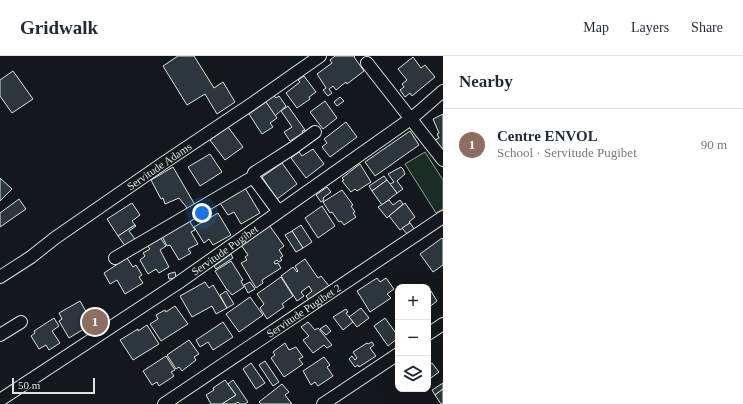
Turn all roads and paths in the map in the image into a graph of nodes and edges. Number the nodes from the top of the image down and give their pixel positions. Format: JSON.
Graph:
{"nodes":[{"id":1,"x":320,"y":56,"type":"edge"},
{"id":2,"x":367,"y":63,"type":"dead end"},
{"id":3,"x":443,"y":91,"type":"edge"},
{"id":4,"x":412,"y":118,"type":"junction"},
{"id":5,"x":315,"y":132,"type":"dead end"},
{"id":6,"x":443,"y":160,"type":"edge"},
{"id":7,"x":253,"y":177,"type":"junction"},
{"id":8,"x":277,"y":213,"type":"junction"},
{"id":9,"x":443,"y":217,"type":"edge"},
{"id":10,"x":115,"y":258,"type":"dead end"},
{"id":11,"x":0,"y":278,"type":"edge"},
{"id":12,"x":21,"y":322,"type":"dead end"},
{"id":13,"x":443,"y":324,"type":"edge"},
{"id":14,"x":431,"y":332,"type":"edge"},
{"id":15,"x":0,"y":336,"type":"edge"},
{"id":16,"x":395,"y":356,"type":"edge"},
{"id":17,"x":0,"y":400,"type":"edge"},
{"id":18,"x":164,"y":404,"type":"edge"},
{"id":19,"x":323,"y":404,"type":"edge"}],
"edges":[{"from":1,"to":11,"type":"street","name":"Servitude Adams"},
{"from":2,"to":4,"type":"street"},
{"from":3,"to":4,"type":"street","name":"Servitude Pugibet"},
{"from":4,"to":6,"type":"street"},
{"from":4,"to":8,"type":"street","name":"Servitude Pugibet"},
{"from":5,"to":7,"type":"street"},
{"from":7,"to":8,"type":"street"},
{"from":7,"to":10,"type":"street"},
{"from":8,"to":17,"type":"street","name":"Servitude Pugibet"},
{"from":9,"to":18,"type":"street","name":"Servitude Pugibet 2"},
{"from":12,"to":15,"type":"street"},
{"from":13,"to":14,"type":"street"},
{"from":16,"to":19,"type":"street"}]}
